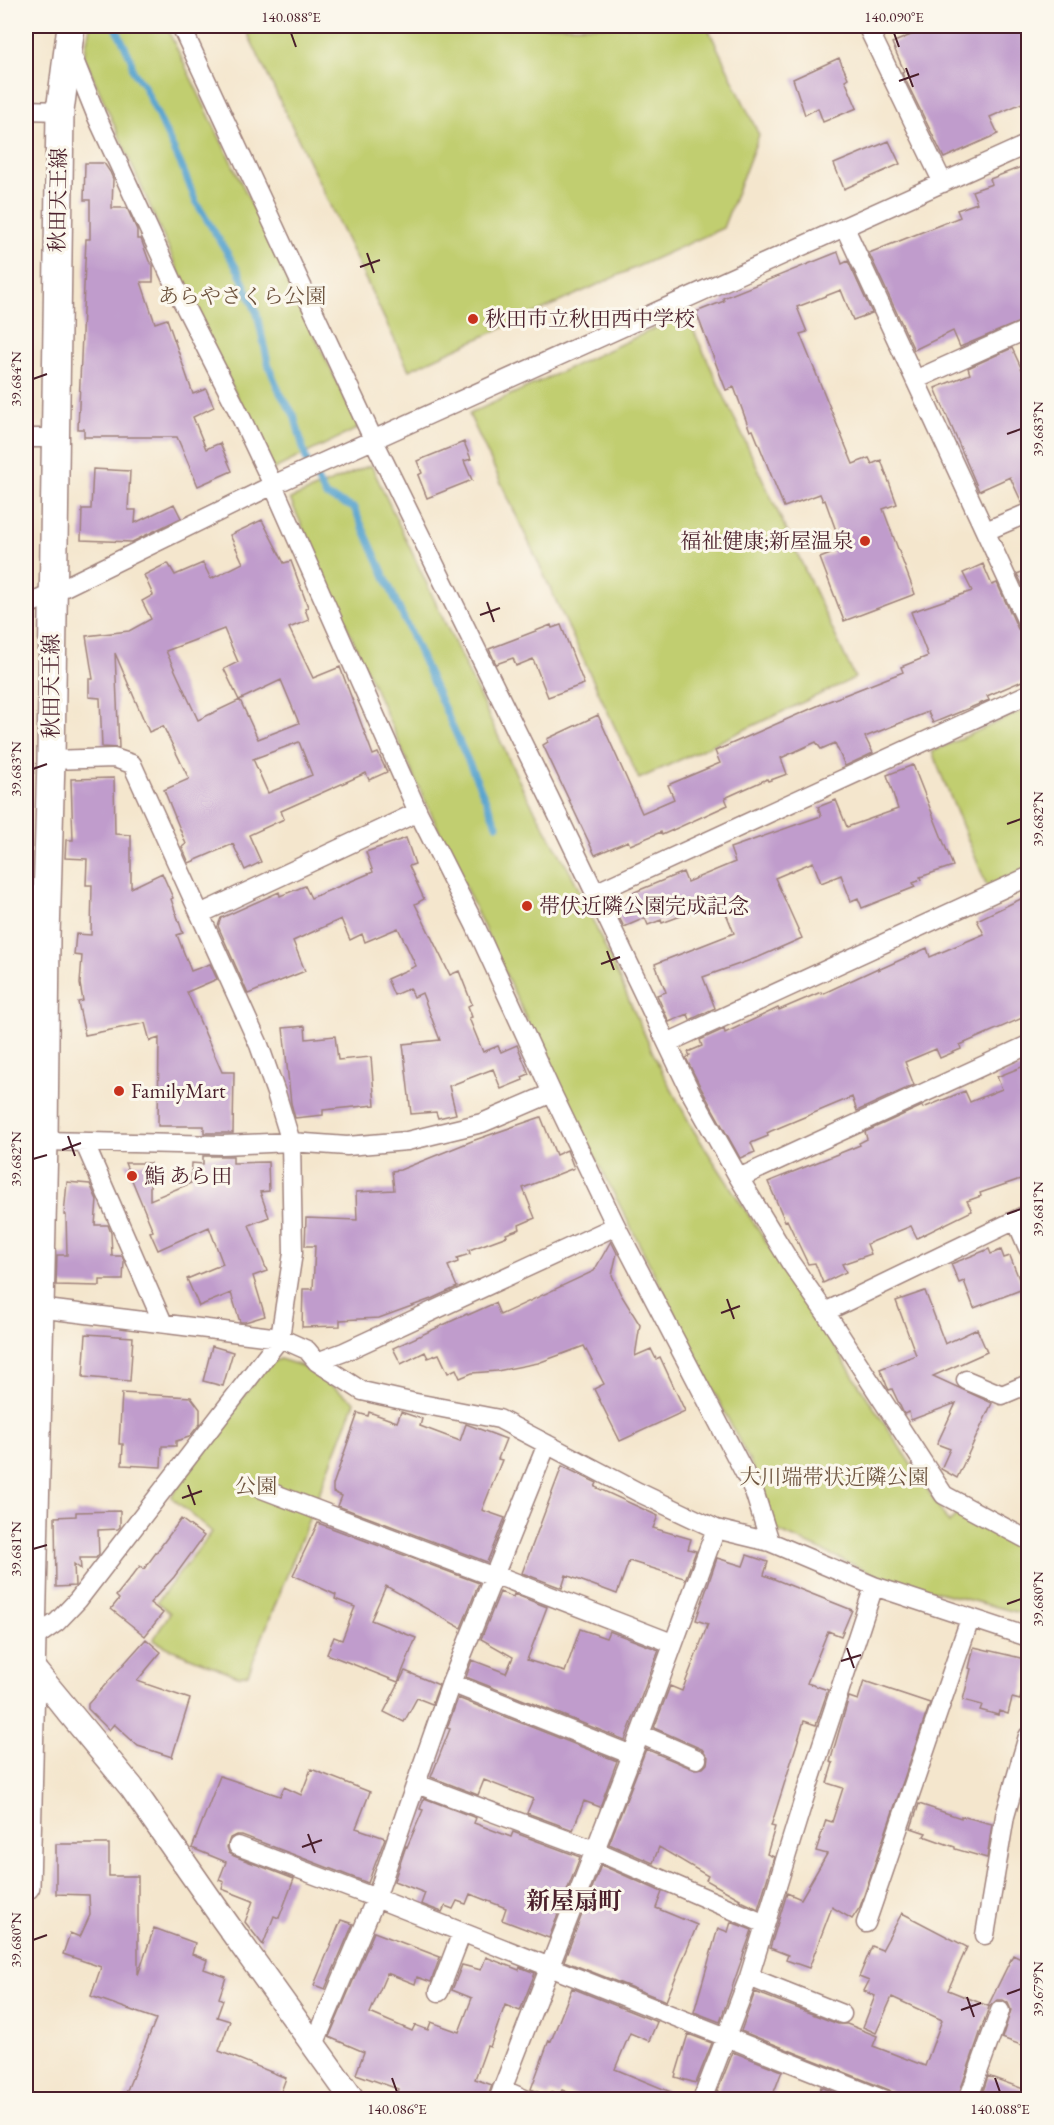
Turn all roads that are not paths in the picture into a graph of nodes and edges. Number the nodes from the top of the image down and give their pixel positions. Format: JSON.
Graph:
{"nodes":[{"id":1,"x":181,"y":26,"type":"edge"},
{"id":2,"x":872,"y":27,"type":"edge"},
{"id":3,"x":70,"y":36,"type":"edge"},
{"id":4,"x":26,"y":110,"type":"edge"},
{"id":5,"x":60,"y":111,"type":"junction"},
{"id":6,"x":1029,"y":144,"type":"edge"},
{"id":7,"x":943,"y":183,"type":"junction"},
{"id":8,"x":845,"y":228,"type":"junction"},
{"id":9,"x":1029,"y":329,"type":"edge"},
{"id":10,"x":915,"y":380,"type":"junction"},
{"id":11,"x":26,"y":438,"type":"edge"},
{"id":12,"x":55,"y":438,"type":"junction"},
{"id":13,"x":374,"y":441,"type":"junction"},
{"id":14,"x":282,"y":482,"type":"junction"},
{"id":15,"x":1029,"y":513,"type":"edge"},
{"id":16,"x":986,"y":531,"type":"junction"},
{"id":17,"x":52,"y":594,"type":"junction"},
{"id":18,"x":26,"y":606,"type":"edge"},
{"id":19,"x":1029,"y":624,"type":"edge"},
{"id":20,"x":1029,"y":694,"type":"edge"},
{"id":21,"x":51,"y":760,"type":"junction"},
{"id":22,"x":418,"y":812,"type":"junction"},
{"id":23,"x":1029,"y":877,"type":"edge"},
{"id":24,"x":595,"y":893,"type":"junction"},
{"id":25,"x":200,"y":914,"type":"junction"},
{"id":26,"x":36,"y":936,"type":"edge"},
{"id":27,"x":667,"y":1043,"type":"junction"},
{"id":28,"x":1029,"y":1045,"type":"edge"},
{"id":29,"x":552,"y":1094,"type":"junction"},
{"id":30,"x":44,"y":1141,"type":"junction"},
{"id":31,"x":84,"y":1142,"type":"junction"},
{"id":32,"x":291,"y":1142,"type":"junction"},
{"id":33,"x":739,"y":1179,"type":"junction"},
{"id":34,"x":1022,"y":1217,"type":"edge"},
{"id":35,"x":616,"y":1226,"type":"junction"},
{"id":36,"x":1029,"y":1248,"type":"edge"},
{"id":37,"x":32,"y":1309,"type":"edge"},
{"id":38,"x":825,"y":1312,"type":"junction"},
{"id":39,"x":163,"y":1323,"type":"junction"},
{"id":40,"x":280,"y":1338,"type":"junction"},
{"id":41,"x":317,"y":1362,"type":"junction"},
{"id":42,"x":966,"y":1380,"type":"dead end"},
{"id":43,"x":1029,"y":1384,"type":"edge"},
{"id":44,"x":547,"y":1444,"type":"junction"},
{"id":45,"x":262,"y":1489,"type":"dead end"},
{"id":46,"x":716,"y":1529,"type":"junction"},
{"id":47,"x":1029,"y":1540,"type":"edge"},
{"id":48,"x":770,"y":1542,"type":"junction"},
{"id":49,"x":495,"y":1576,"type":"junction"},
{"id":50,"x":874,"y":1586,"type":"junction"},
{"id":51,"x":970,"y":1619,"type":"junction"},
{"id":52,"x":30,"y":1624,"type":"edge"},
{"id":53,"x":1029,"y":1637,"type":"edge"},
{"id":54,"x":672,"y":1643,"type":"junction"},
{"id":55,"x":28,"y":1671,"type":"edge"},
{"id":56,"x":451,"y":1683,"type":"junction"},
{"id":57,"x":640,"y":1734,"type":"junction"},
{"id":58,"x":1029,"y":1736,"type":"edge"},
{"id":59,"x":632,"y":1755,"type":"junction"},
{"id":60,"x":697,"y":1760,"type":"dead end"},
{"id":61,"x":417,"y":1784,"type":"junction"},
{"id":62,"x":238,"y":1846,"type":"dead end"},
{"id":63,"x":594,"y":1850,"type":"junction"},
{"id":64,"x":26,"y":1887,"type":"edge"},
{"id":65,"x":376,"y":1898,"type":"junction"},
{"id":66,"x":866,"y":1923,"type":"dead end"},
{"id":67,"x":765,"y":1924,"type":"junction"},
{"id":68,"x":462,"y":1932,"type":"junction"},
{"id":69,"x":985,"y":1935,"type":"dead end"},
{"id":70,"x":550,"y":1967,"type":"junction"},
{"id":71,"x":749,"y":1977,"type":"junction"},
{"id":72,"x":439,"y":1992,"type":"dead end"},
{"id":73,"x":1000,"y":2011,"type":"dead end"},
{"id":74,"x":842,"y":2014,"type":"dead end"},
{"id":75,"x":725,"y":2038,"type":"junction"},
{"id":76,"x":314,"y":2045,"type":"junction"},
{"id":77,"x":500,"y":2094,"type":"edge"},
{"id":78,"x":353,"y":2100,"type":"edge"},
{"id":79,"x":527,"y":2100,"type":"edge"},
{"id":80,"x":702,"y":2100,"type":"edge"},
{"id":81,"x":885,"y":2100,"type":"edge"},
{"id":82,"x":968,"y":2100,"type":"edge"}],
"edges":[{"from":1,"to":13,"type":"street"},
{"from":2,"to":7,"type":"street"},
{"from":3,"to":5,"type":"main road","name":"秋田天王線"},
{"from":3,"to":14,"type":"street"},
{"from":4,"to":5,"type":"street"},
{"from":5,"to":12,"type":"main road","name":"秋田天王線"},
{"from":6,"to":7,"type":"street"},
{"from":7,"to":8,"type":"street"},
{"from":8,"to":10,"type":"street"},
{"from":8,"to":13,"type":"street"},
{"from":9,"to":10,"type":"street"},
{"from":10,"to":16,"type":"street"},
{"from":11,"to":12,"type":"street"},
{"from":12,"to":17,"type":"main road","name":"秋田天王線"},
{"from":13,"to":14,"type":"street"},
{"from":13,"to":24,"type":"street"},
{"from":14,"to":17,"type":"street"},
{"from":14,"to":22,"type":"street"},
{"from":15,"to":16,"type":"street"},
{"from":16,"to":19,"type":"street"},
{"from":17,"to":18,"type":"street"},
{"from":17,"to":21,"type":"main road","name":"秋田天王線"},
{"from":20,"to":24,"type":"street"},
{"from":21,"to":25,"type":"street"},
{"from":21,"to":26,"type":"main road","name":"秋田天王線"},
{"from":22,"to":25,"type":"street"},
{"from":22,"to":29,"type":"street"},
{"from":23,"to":27,"type":"street"},
{"from":24,"to":27,"type":"street"},
{"from":25,"to":32,"type":"street"},
{"from":26,"to":30,"type":"main road","name":"秋田天王線"},
{"from":27,"to":33,"type":"street"},
{"from":28,"to":33,"type":"street"},
{"from":29,"to":32,"type":"street"},
{"from":29,"to":35,"type":"street"},
{"from":30,"to":31,"type":"street"},
{"from":30,"to":37,"type":"main road","name":"秋田天王線"},
{"from":31,"to":32,"type":"street"},
{"from":31,"to":39,"type":"street"},
{"from":32,"to":40,"type":"street"},
{"from":33,"to":38,"type":"street"},
{"from":34,"to":36,"type":"street"},
{"from":34,"to":38,"type":"street"},
{"from":35,"to":41,"type":"street"},
{"from":35,"to":48,"type":"street"},
{"from":37,"to":39,"type":"street"},
{"from":37,"to":52,"type":"main road","name":"秋田天王線"},
{"from":38,"to":47,"type":"street"},
{"from":39,"to":40,"type":"street"},
{"from":40,"to":41,"type":"street"},
{"from":40,"to":52,"type":"street"},
{"from":41,"to":44,"type":"street"},
{"from":42,"to":43,"type":"street"},
{"from":44,"to":46,"type":"street"},
{"from":44,"to":49,"type":"street"},
{"from":45,"to":49,"type":"street"},
{"from":46,"to":48,"type":"street"},
{"from":46,"to":54,"type":"street"},
{"from":48,"to":50,"type":"street"},
{"from":49,"to":54,"type":"street"},
{"from":49,"to":56,"type":"street"},
{"from":50,"to":51,"type":"street"},
{"from":50,"to":67,"type":"street"},
{"from":51,"to":53,"type":"street"},
{"from":51,"to":66,"type":"street"},
{"from":52,"to":55,"type":"main road","name":"秋田天王線"},
{"from":54,"to":57,"type":"street"},
{"from":55,"to":64,"type":"main road","name":"秋田天王線"},
{"from":55,"to":76,"type":"street"},
{"from":56,"to":59,"type":"street"},
{"from":56,"to":61,"type":"street"},
{"from":57,"to":59,"type":"street"},
{"from":57,"to":60,"type":"street"},
{"from":58,"to":69,"type":"street"},
{"from":59,"to":63,"type":"street"},
{"from":61,"to":63,"type":"street"},
{"from":61,"to":65,"type":"street"},
{"from":62,"to":65,"type":"street"},
{"from":63,"to":67,"type":"street"},
{"from":63,"to":70,"type":"street"},
{"from":65,"to":68,"type":"street"},
{"from":65,"to":76,"type":"street"},
{"from":67,"to":71,"type":"street"},
{"from":68,"to":70,"type":"street"},
{"from":68,"to":72,"type":"street"},
{"from":70,"to":75,"type":"street"},
{"from":70,"to":77,"type":"street"},
{"from":71,"to":74,"type":"street"},
{"from":71,"to":75,"type":"street"},
{"from":73,"to":82,"type":"street"},
{"from":75,"to":80,"type":"street"},
{"from":75,"to":81,"type":"street"},
{"from":76,"to":78,"type":"street"},
{"from":77,"to":79,"type":"street"}]}
